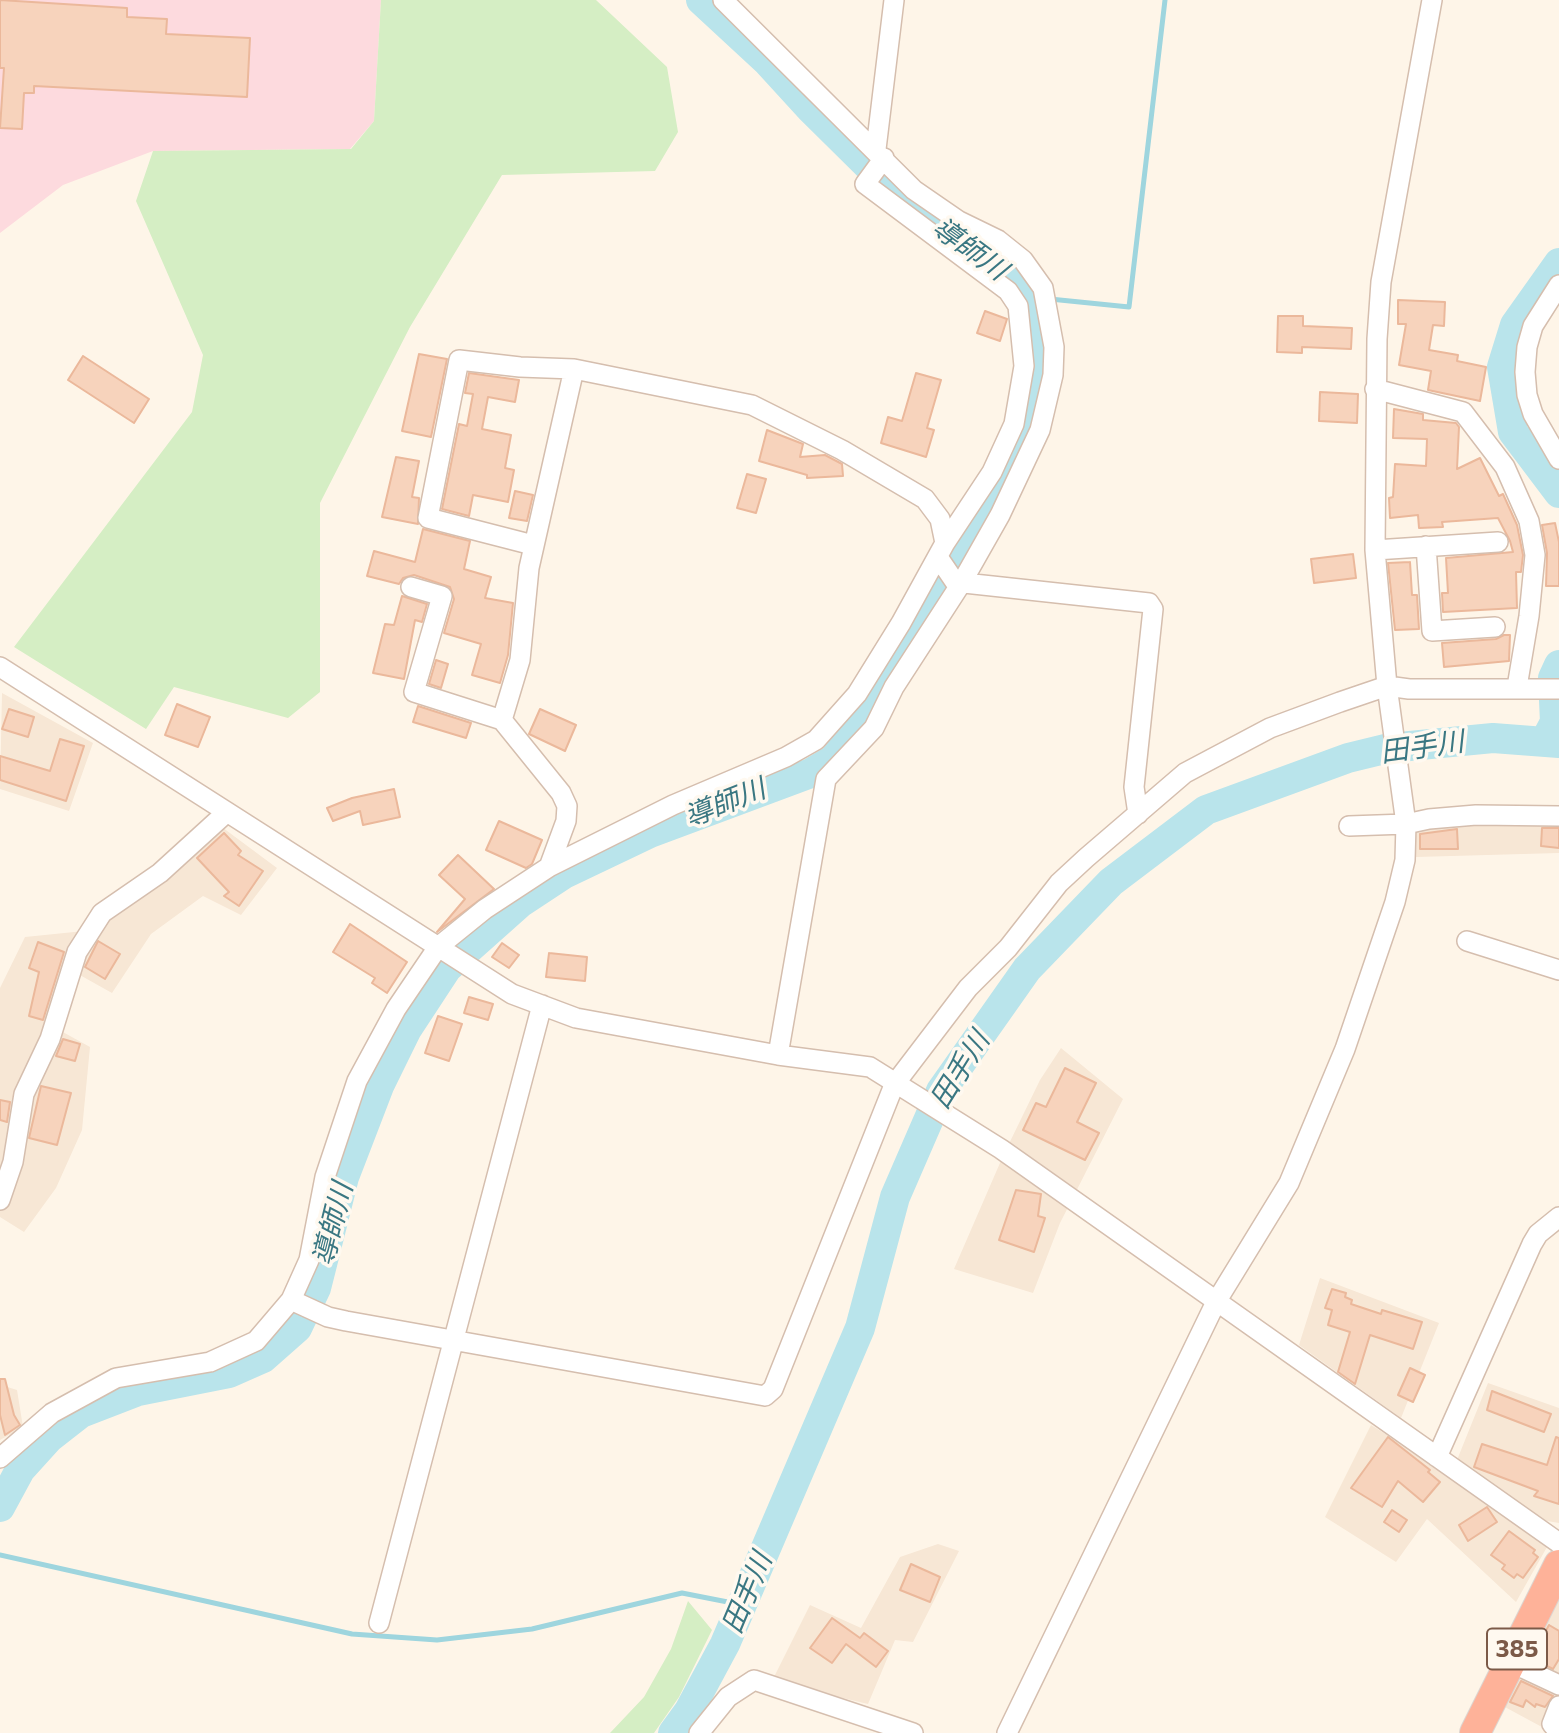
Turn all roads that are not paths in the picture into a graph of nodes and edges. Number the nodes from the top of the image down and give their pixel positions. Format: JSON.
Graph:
{"nodes":[{"id":1,"x":723,"y":0,"type":"edge"},
{"id":2,"x":894,"y":0,"type":"edge"},
{"id":3,"x":1432,"y":0,"type":"edge"},
{"id":4,"x":880,"y":153,"type":"junction"},
{"id":5,"x":1559,"y":285,"type":"edge"},
{"id":6,"x":574,"y":369,"type":"junction"},
{"id":7,"x":1375,"y":389,"type":"junction"},
{"id":8,"x":1559,"y":459,"type":"edge"},
{"id":9,"x":1498,"y":542,"type":"dead end"},
{"id":10,"x":533,"y":544,"type":"junction"},
{"id":11,"x":1426,"y":546,"type":"junction"},
{"id":12,"x":941,"y":550,"type":"junction"},
{"id":13,"x":1375,"y":550,"type":"junction"},
{"id":14,"x":958,"y":582,"type":"junction"},
{"id":15,"x":411,"y":587,"type":"dead end"},
{"id":16,"x":1495,"y":627,"type":"dead end"},
{"id":17,"x":0,"y":667,"type":"edge"},
{"id":18,"x":1527,"y":687,"type":"junction"},
{"id":19,"x":1559,"y":689,"type":"edge"},
{"id":20,"x":1388,"y":691,"type":"junction"},
{"id":21,"x":502,"y":720,"type":"junction"},
{"id":22,"x":228,"y":813,"type":"junction"},
{"id":23,"x":1138,"y":814,"type":"junction"},
{"id":24,"x":1559,"y":816,"type":"edge"},
{"id":25,"x":1405,"y":820,"type":"junction"},
{"id":26,"x":1349,"y":826,"type":"dead end"},
{"id":27,"x":549,"y":867,"type":"junction"},
{"id":28,"x":1467,"y":941,"type":"dead end"},
{"id":29,"x":438,"y":947,"type":"junction"},
{"id":30,"x":1559,"y":970,"type":"edge"},
{"id":31,"x":542,"y":1005,"type":"junction"},
{"id":32,"x":778,"y":1055,"type":"junction"},
{"id":33,"x":894,"y":1085,"type":"junction"},
{"id":34,"x":0,"y":1200,"type":"edge"},
{"id":35,"x":1559,"y":1217,"type":"edge"},
{"id":36,"x":291,"y":1300,"type":"junction"},
{"id":37,"x":1216,"y":1302,"type":"junction"},
{"id":38,"x":455,"y":1339,"type":"junction"},
{"id":39,"x":2,"y":1451,"type":"edge"},
{"id":40,"x":1437,"y":1457,"type":"junction"},
{"id":41,"x":1559,"y":1543,"type":"edge"},
{"id":42,"x":1559,"y":1565,"type":"edge"},
{"id":43,"x":379,"y":1623,"type":"dead end"},
{"id":44,"x":1510,"y":1662,"type":"junction"},
{"id":45,"x":1559,"y":1685,"type":"edge"},
{"id":46,"x":1559,"y":1706,"type":"edge"},
{"id":47,"x":1559,"y":1732,"type":"edge"},
{"id":48,"x":699,"y":1733,"type":"edge"},
{"id":49,"x":913,"y":1733,"type":"edge"},
{"id":50,"x":1007,"y":1733,"type":"edge"},
{"id":51,"x":1475,"y":1733,"type":"edge"}],
"edges":[{"from":1,"to":4,"type":"street"},
{"from":2,"to":4,"type":"street"},
{"from":3,"to":7,"type":"street"},
{"from":4,"to":12,"type":"street"},
{"from":4,"to":14,"type":"street"},
{"from":5,"to":8,"type":"street"},
{"from":6,"to":10,"type":"street"},
{"from":6,"to":10,"type":"street"},
{"from":6,"to":12,"type":"street"},
{"from":7,"to":13,"type":"street"},
{"from":7,"to":18,"type":"street"},
{"from":9,"to":11,"type":"street"},
{"from":10,"to":21,"type":"street"},
{"from":11,"to":13,"type":"street"},
{"from":11,"to":16,"type":"street"},
{"from":12,"to":14,"type":"street"},
{"from":12,"to":27,"type":"street"},
{"from":13,"to":20,"type":"street"},
{"from":14,"to":23,"type":"street"},
{"from":14,"to":32,"type":"street"},
{"from":15,"to":21,"type":"street"},
{"from":17,"to":22,"type":"street"},
{"from":18,"to":19,"type":"street"},
{"from":18,"to":20,"type":"street"},
{"from":20,"to":23,"type":"street"},
{"from":20,"to":25,"type":"street"},
{"from":21,"to":27,"type":"street"},
{"from":22,"to":29,"type":"street"},
{"from":22,"to":34,"type":"street"},
{"from":23,"to":33,"type":"street"},
{"from":24,"to":25,"type":"street"},
{"from":25,"to":26,"type":"street"},
{"from":25,"to":37,"type":"street"},
{"from":27,"to":29,"type":"street"},
{"from":28,"to":30,"type":"street"},
{"from":29,"to":31,"type":"street"},
{"from":29,"to":36,"type":"street"},
{"from":31,"to":32,"type":"street"},
{"from":31,"to":38,"type":"street"},
{"from":32,"to":33,"type":"street"},
{"from":33,"to":37,"type":"street"},
{"from":33,"to":38,"type":"street"},
{"from":35,"to":40,"type":"street"},
{"from":36,"to":38,"type":"street"},
{"from":36,"to":39,"type":"street"},
{"from":37,"to":40,"type":"street"},
{"from":37,"to":50,"type":"street"},
{"from":38,"to":43,"type":"street"},
{"from":40,"to":41,"type":"street"},
{"from":42,"to":44,"type":"highway","number":"385"},
{"from":44,"to":45,"type":"street"},
{"from":44,"to":51,"type":"highway","number":"385"},
{"from":46,"to":47,"type":"street"},
{"from":48,"to":49,"type":"street"}]}
